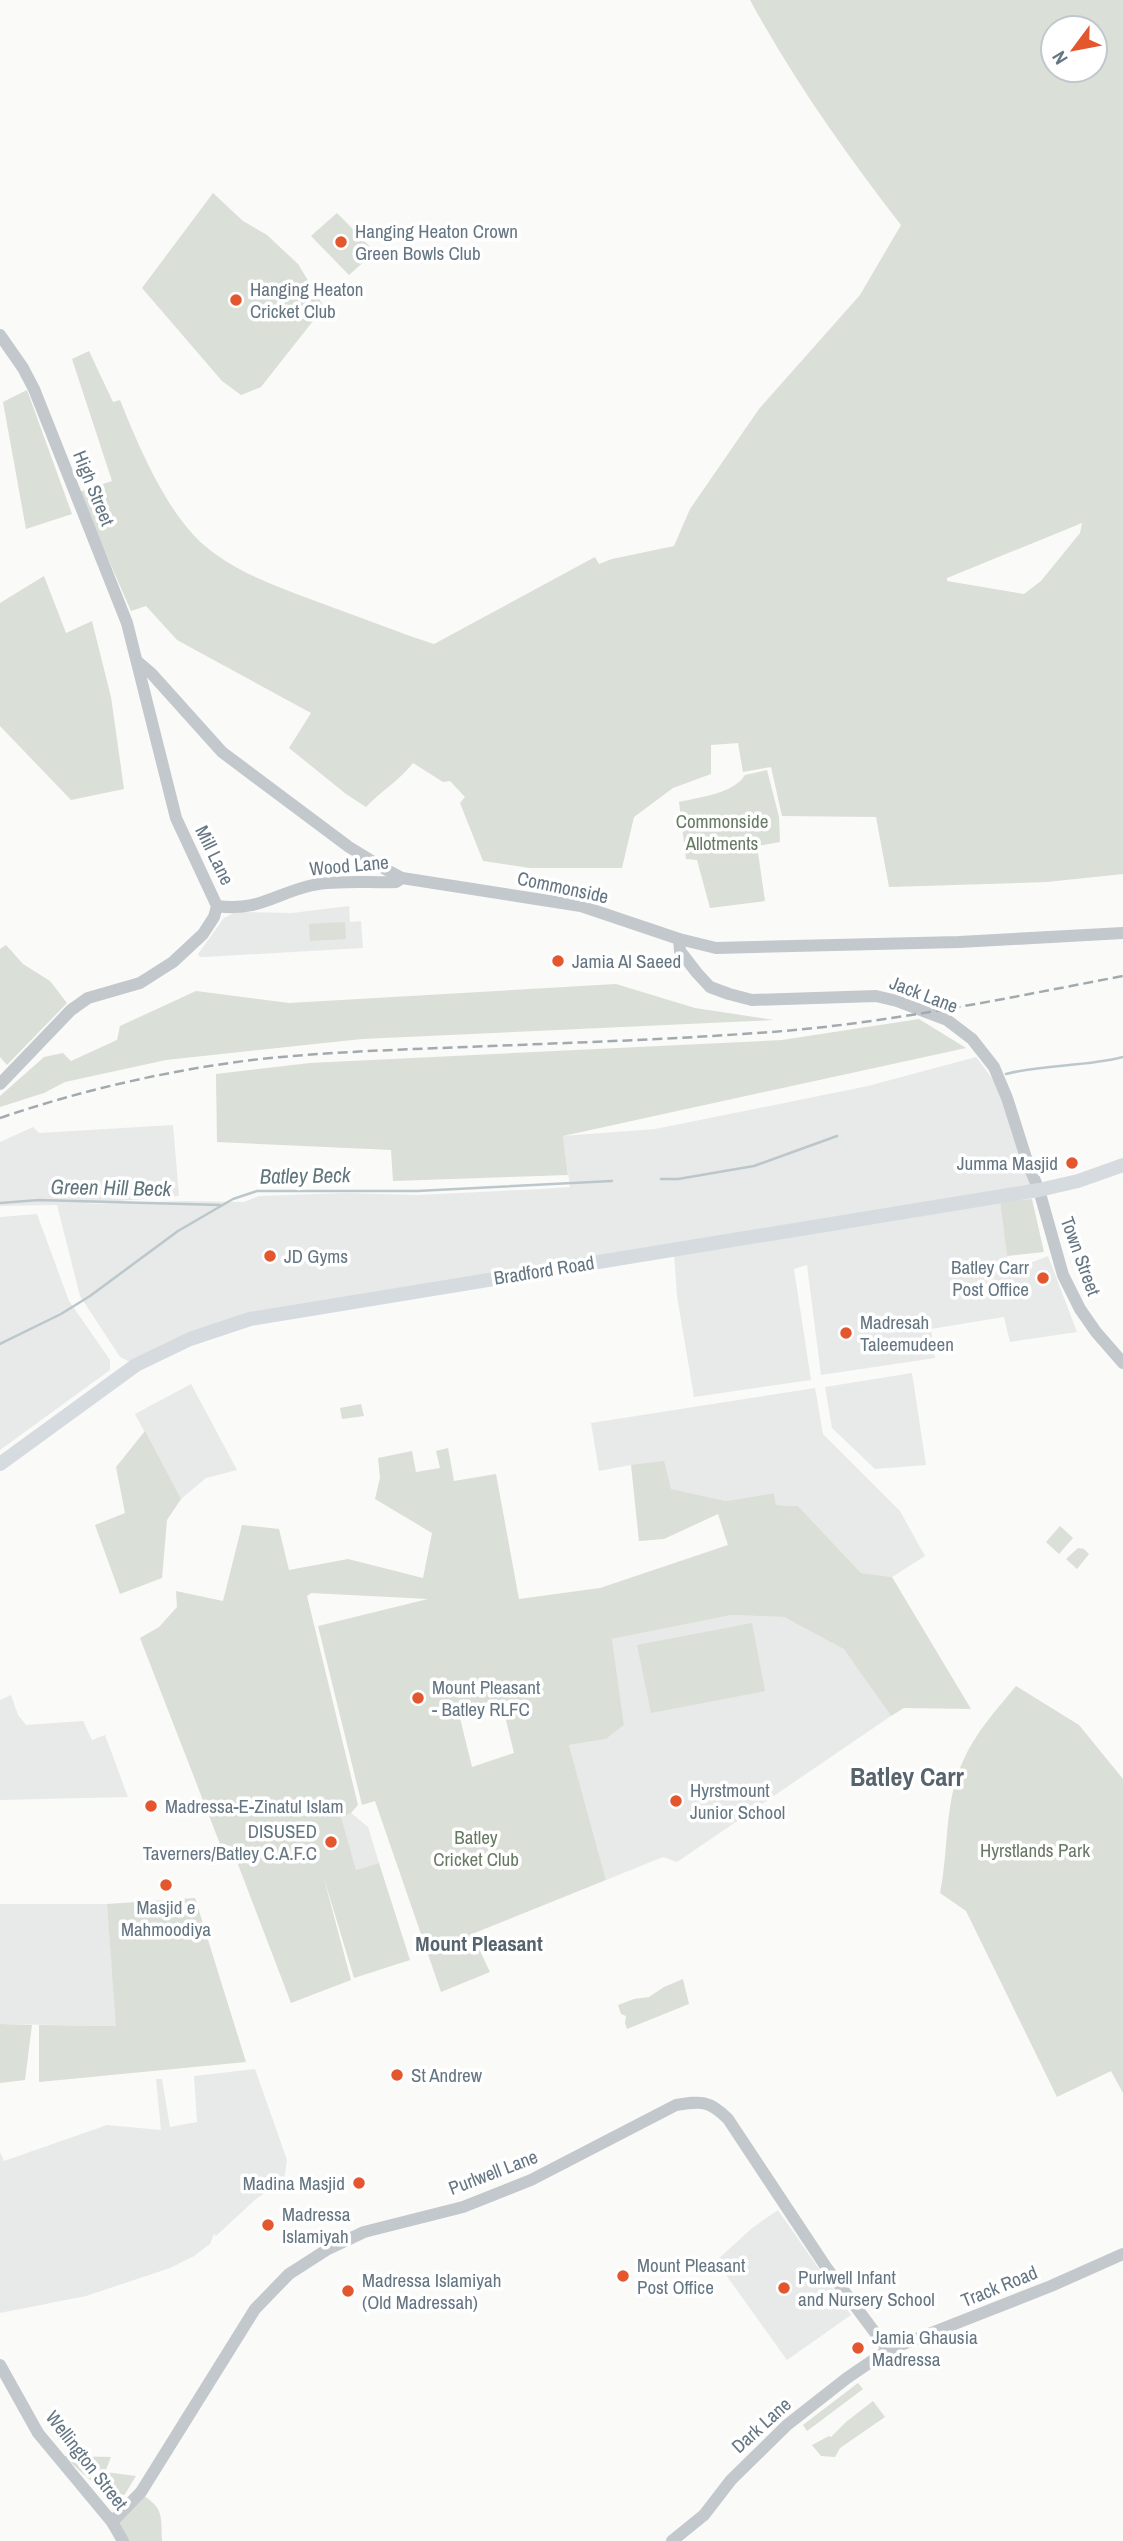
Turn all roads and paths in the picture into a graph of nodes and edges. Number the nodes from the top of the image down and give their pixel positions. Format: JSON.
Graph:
{"nodes":[{"id":1,"x":0,"y":335,"type":"edge"},
{"id":2,"x":138,"y":662,"type":"junction"},
{"id":3,"x":402,"y":878,"type":"junction"},
{"id":4,"x":217,"y":906,"type":"junction"},
{"id":5,"x":1123,"y":933,"type":"edge"},
{"id":6,"x":678,"y":939,"type":"junction"},
{"id":7,"x":0,"y":1084,"type":"edge"},
{"id":8,"x":1123,"y":1165,"type":"edge"},
{"id":9,"x":1039,"y":1189,"type":"junction"},
{"id":10,"x":1123,"y":1363,"type":"edge"},
{"id":11,"x":0,"y":1464,"type":"edge"},
{"id":12,"x":1123,"y":2254,"type":"edge"},
{"id":13,"x":888,"y":2350,"type":"junction"},
{"id":14,"x":0,"y":2365,"type":"edge"},
{"id":15,"x":112,"y":2522,"type":"junction"},
{"id":16,"x":123,"y":2541,"type":"edge"},
{"id":17,"x":672,"y":2541,"type":"edge"}],
"edges":[{"from":1,"to":2,"type":"street","name":"High Street"},
{"from":2,"to":3,"type":"street","name":"Commonside"},
{"from":2,"to":4,"type":"street","name":"Mill Lane"},
{"from":3,"to":4,"type":"street","name":"Wood Lane"},
{"from":3,"to":6,"type":"street","name":"Commonside"},
{"from":4,"to":7,"type":"street","name":"Mill Lane"},
{"from":5,"to":6,"type":"street","name":"Commonside"},
{"from":6,"to":9,"type":"street","name":"Jack Lane"},
{"from":8,"to":9,"type":"main road","name":"Bradford Road"},
{"from":9,"to":10,"type":"street","name":"Town Street"},
{"from":9,"to":11,"type":"main road","name":"Bradford Road"},
{"from":12,"to":13,"type":"street","name":"Track Road"},
{"from":13,"to":15,"type":"street","name":"Purlwell Lane"},
{"from":13,"to":17,"type":"street","name":"Dark Lane"},
{"from":14,"to":15,"type":"street","name":"Wellington Street"},
{"from":15,"to":16,"type":"street","name":"Wellington Street"}]}
